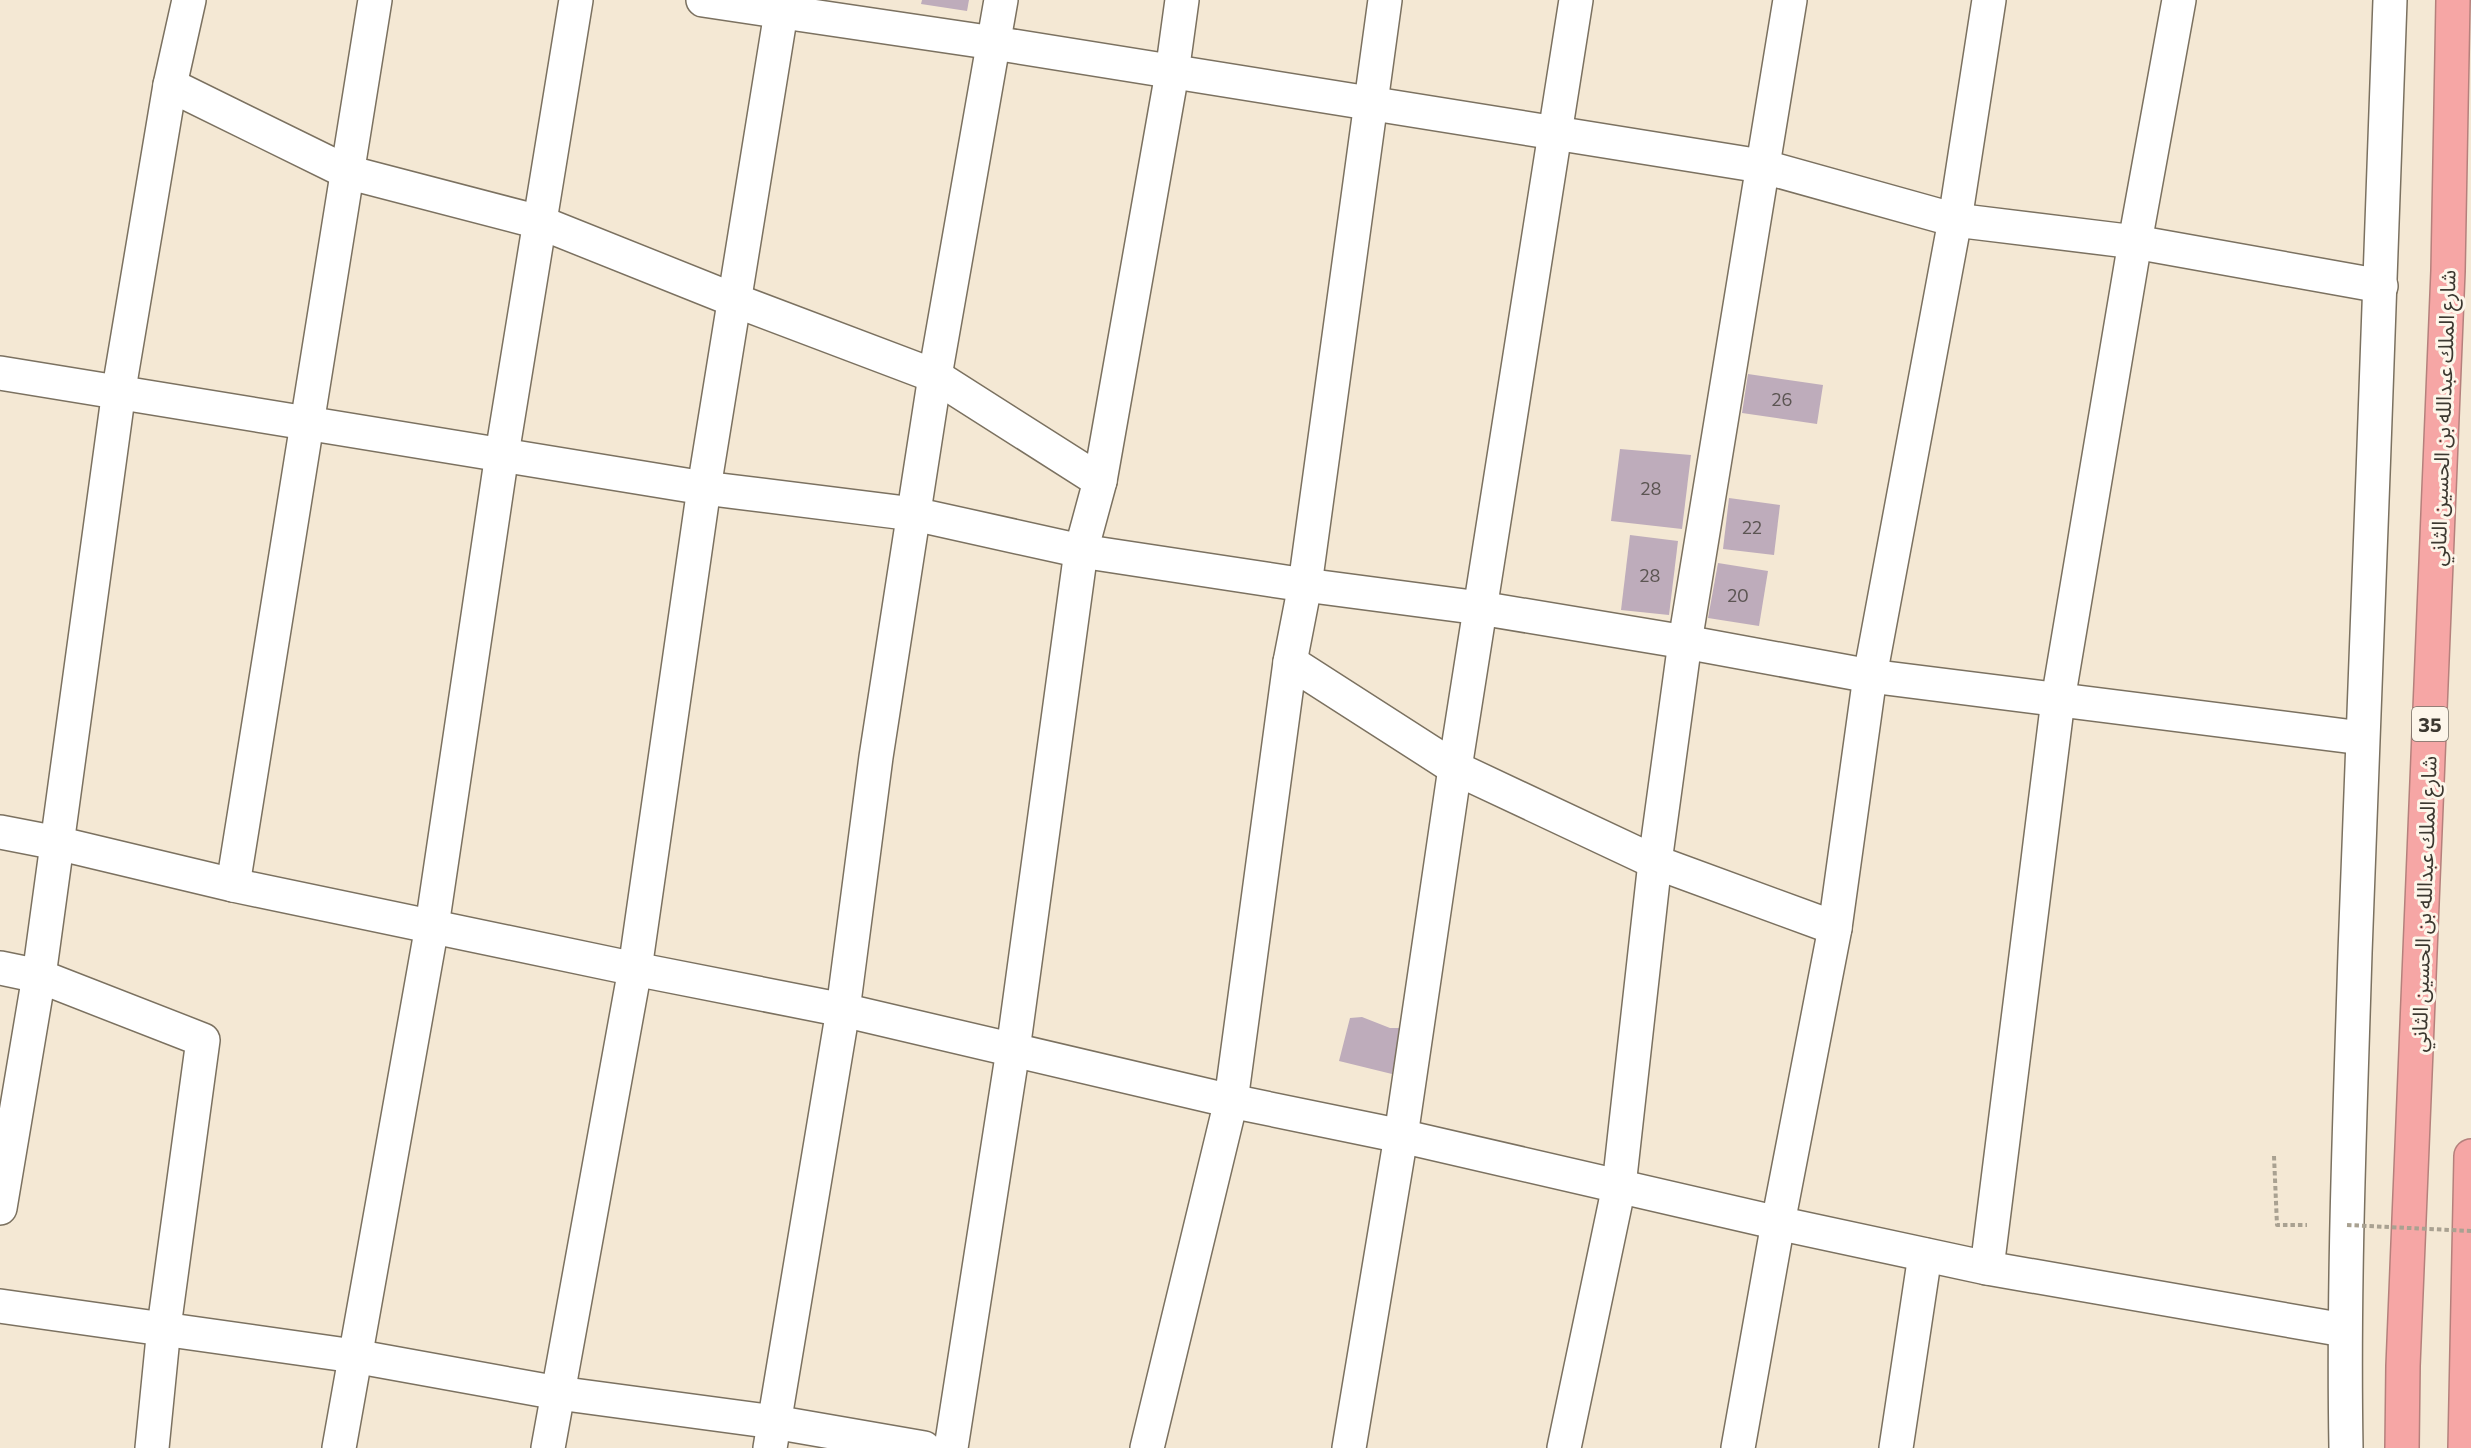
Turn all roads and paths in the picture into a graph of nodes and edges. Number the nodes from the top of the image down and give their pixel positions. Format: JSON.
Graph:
{"nodes":[{"id":1,"x":189,"y":0,"type":"edge"},
{"id":2,"x":375,"y":0,"type":"edge"},
{"id":3,"x":576,"y":0,"type":"edge"},
{"id":4,"x":703,"y":0,"type":"edge"},
{"id":5,"x":1001,"y":0,"type":"edge"},
{"id":6,"x":1182,"y":0,"type":"edge"},
{"id":7,"x":1385,"y":0,"type":"edge"},
{"id":8,"x":1576,"y":0,"type":"edge"},
{"id":9,"x":1790,"y":0,"type":"edge"},
{"id":10,"x":1989,"y":0,"type":"edge"},
{"id":11,"x":2179,"y":0,"type":"edge"},
{"id":12,"x":2390,"y":0,"type":"edge"},
{"id":13,"x":2453,"y":0,"type":"edge"},
{"id":14,"x":782,"y":6,"type":"edge"},
{"id":15,"x":994,"y":43,"type":"junction"},
{"id":16,"x":1172,"y":73,"type":"junction"},
{"id":17,"x":170,"y":85,"type":"junction"},
{"id":18,"x":1371,"y":104,"type":"junction"},
{"id":19,"x":1555,"y":133,"type":"junction"},
{"id":20,"x":1761,"y":166,"type":"junction"},
{"id":21,"x":347,"y":172,"type":"junction"},
{"id":22,"x":1955,"y":220,"type":"junction"},
{"id":23,"x":539,"y":222,"type":"junction"},
{"id":24,"x":2135,"y":242,"type":"junction"},
{"id":25,"x":2382,"y":286,"type":"junction"},
{"id":26,"x":734,"y":300,"type":"junction"},
{"id":27,"x":0,"y":373,"type":"edge"},
{"id":28,"x":935,"y":376,"type":"junction"},
{"id":29,"x":119,"y":393,"type":"junction"},
{"id":30,"x":306,"y":421,"type":"junction"},
{"id":31,"x":501,"y":454,"type":"junction"},
{"id":32,"x":1100,"y":481,"type":"junction"},
{"id":33,"x":704,"y":488,"type":"junction"},
{"id":34,"x":914,"y":513,"type":"junction"},
{"id":35,"x":1081,"y":550,"type":"junction"},
{"id":36,"x":1305,"y":585,"type":"junction"},
{"id":37,"x":1480,"y":608,"type":"junction"},
{"id":38,"x":1686,"y":642,"type":"junction"},
{"id":39,"x":1290,"y":662,"type":"junction"},
{"id":40,"x":1870,"y":676,"type":"junction"},
{"id":41,"x":2058,"y":700,"type":"junction"},
{"id":42,"x":2362,"y":738,"type":"junction"},
{"id":43,"x":1455,"y":768,"type":"junction"},
{"id":44,"x":0,"y":832,"type":"edge"},
{"id":45,"x":57,"y":843,"type":"junction"},
{"id":46,"x":1655,"y":861,"type":"junction"},
{"id":47,"x":233,"y":885,"type":"junction"},
{"id":48,"x":432,"y":926,"type":"junction"},
{"id":49,"x":1835,"y":927,"type":"junction"},
{"id":50,"x":0,"y":968,"type":"edge"},
{"id":51,"x":635,"y":969,"type":"junction"},
{"id":52,"x":39,"y":976,"type":"junction"},
{"id":53,"x":843,"y":1010,"type":"junction"},
{"id":54,"x":1013,"y":1050,"type":"junction"},
{"id":55,"x":1231,"y":1101,"type":"junction"},
{"id":56,"x":1401,"y":1136,"type":"junction"},
{"id":57,"x":2274,"y":1156,"type":"dead end"},
{"id":58,"x":2471,"y":1156,"type":"edge"},
{"id":59,"x":1619,"y":1186,"type":"junction"},
{"id":60,"x":0,"y":1208,"type":"edge"},
{"id":61,"x":1778,"y":1223,"type":"junction"},
{"id":62,"x":2347,"y":1226,"type":"junction"},
{"id":63,"x":2471,"y":1231,"type":"edge"},
{"id":64,"x":1925,"y":1255,"type":"junction"},
{"id":65,"x":1987,"y":1268,"type":"junction"},
{"id":66,"x":0,"y":1306,"type":"edge"},
{"id":67,"x":164,"y":1328,"type":"junction"},
{"id":68,"x":2344,"y":1330,"type":"junction"},
{"id":69,"x":354,"y":1356,"type":"junction"},
{"id":70,"x":558,"y":1393,"type":"junction"},
{"id":71,"x":772,"y":1435,"type":"edge"},
{"id":72,"x":152,"y":1448,"type":"edge"},
{"id":73,"x":339,"y":1448,"type":"edge"},
{"id":74,"x":548,"y":1448,"type":"edge"},
{"id":75,"x":924,"y":1448,"type":"edge"},
{"id":76,"x":951,"y":1448,"type":"edge"},
{"id":77,"x":1147,"y":1448,"type":"edge"},
{"id":78,"x":1349,"y":1448,"type":"edge"},
{"id":79,"x":1564,"y":1448,"type":"edge"},
{"id":80,"x":1738,"y":1448,"type":"edge"},
{"id":81,"x":1896,"y":1448,"type":"edge"},
{"id":82,"x":2346,"y":1448,"type":"edge"},
{"id":83,"x":2402,"y":1448,"type":"edge"},
{"id":84,"x":2464,"y":1448,"type":"edge"}],
"edges":[{"from":1,"to":17,"type":"street"},
{"from":2,"to":21,"type":"street"},
{"from":3,"to":23,"type":"street"},
{"from":4,"to":14,"type":"street"},
{"from":5,"to":15,"type":"street"},
{"from":6,"to":16,"type":"street"},
{"from":7,"to":18,"type":"street"},
{"from":8,"to":19,"type":"street"},
{"from":9,"to":20,"type":"street"},
{"from":10,"to":22,"type":"street"},
{"from":11,"to":24,"type":"street"},
{"from":12,"to":25,"type":"street"},
{"from":13,"to":83,"type":"highway","name":"شارع الملك عبدالله بن الحسين الثاني","number":"35"},
{"from":14,"to":15,"type":"street"},
{"from":14,"to":26,"type":"street"},
{"from":15,"to":16,"type":"street"},
{"from":15,"to":28,"type":"street"},
{"from":16,"to":18,"type":"street"},
{"from":16,"to":32,"type":"street"},
{"from":17,"to":21,"type":"street"},
{"from":17,"to":29,"type":"street"},
{"from":18,"to":19,"type":"street"},
{"from":18,"to":36,"type":"street"},
{"from":19,"to":20,"type":"street"},
{"from":19,"to":37,"type":"street"},
{"from":20,"to":22,"type":"street"},
{"from":20,"to":38,"type":"street"},
{"from":21,"to":23,"type":"street"},
{"from":21,"to":30,"type":"street"},
{"from":22,"to":24,"type":"street"},
{"from":22,"to":40,"type":"street"},
{"from":23,"to":26,"type":"street"},
{"from":23,"to":31,"type":"street"},
{"from":24,"to":25,"type":"street"},
{"from":24,"to":41,"type":"street"},
{"from":25,"to":42,"type":"street"},
{"from":26,"to":28,"type":"street"},
{"from":26,"to":33,"type":"street"},
{"from":27,"to":29,"type":"street"},
{"from":28,"to":32,"type":"street"},
{"from":28,"to":34,"type":"street"},
{"from":29,"to":30,"type":"street"},
{"from":29,"to":45,"type":"street"},
{"from":30,"to":31,"type":"street"},
{"from":30,"to":47,"type":"street"},
{"from":31,"to":33,"type":"street"},
{"from":31,"to":48,"type":"street"},
{"from":32,"to":35,"type":"street"},
{"from":33,"to":34,"type":"street"},
{"from":33,"to":51,"type":"street"},
{"from":34,"to":35,"type":"street"},
{"from":34,"to":53,"type":"street"},
{"from":35,"to":36,"type":"street"},
{"from":35,"to":54,"type":"street"},
{"from":36,"to":37,"type":"street"},
{"from":36,"to":39,"type":"street"},
{"from":37,"to":38,"type":"street"},
{"from":37,"to":43,"type":"street"},
{"from":38,"to":40,"type":"street"},
{"from":38,"to":46,"type":"street"},
{"from":39,"to":43,"type":"street"},
{"from":39,"to":55,"type":"street"},
{"from":40,"to":41,"type":"street"},
{"from":40,"to":49,"type":"street"},
{"from":41,"to":42,"type":"street"},
{"from":41,"to":65,"type":"street"},
{"from":42,"to":62,"type":"street"},
{"from":43,"to":46,"type":"street"},
{"from":43,"to":56,"type":"street"},
{"from":44,"to":45,"type":"street"},
{"from":45,"to":47,"type":"street"},
{"from":45,"to":52,"type":"street"},
{"from":46,"to":49,"type":"street"},
{"from":46,"to":59,"type":"street"},
{"from":47,"to":48,"type":"street"},
{"from":48,"to":51,"type":"street"},
{"from":48,"to":69,"type":"street"},
{"from":49,"to":61,"type":"street"},
{"from":50,"to":52,"type":"street"},
{"from":51,"to":53,"type":"street"},
{"from":51,"to":70,"type":"street"},
{"from":52,"to":60,"type":"street"},
{"from":52,"to":67,"type":"street"},
{"from":53,"to":54,"type":"street"},
{"from":53,"to":71,"type":"street"},
{"from":54,"to":55,"type":"street"},
{"from":54,"to":76,"type":"street"},
{"from":55,"to":56,"type":"street"},
{"from":55,"to":77,"type":"street"},
{"from":56,"to":59,"type":"street"},
{"from":56,"to":78,"type":"street"},
{"from":57,"to":62,"type":"path"},
{"from":58,"to":84,"type":"highway"},
{"from":59,"to":61,"type":"street"},
{"from":59,"to":79,"type":"street"},
{"from":61,"to":64,"type":"street"},
{"from":61,"to":80,"type":"street"},
{"from":62,"to":63,"type":"path","bridge":true},
{"from":62,"to":68,"type":"street"},
{"from":64,"to":65,"type":"street"},
{"from":64,"to":81,"type":"street"},
{"from":65,"to":68,"type":"street"},
{"from":66,"to":67,"type":"street"},
{"from":67,"to":69,"type":"street"},
{"from":67,"to":72,"type":"street"},
{"from":68,"to":82,"type":"street"},
{"from":69,"to":70,"type":"street"},
{"from":69,"to":73,"type":"street"},
{"from":70,"to":71,"type":"street"},
{"from":70,"to":74,"type":"street"},
{"from":71,"to":75,"type":"street"}]}
